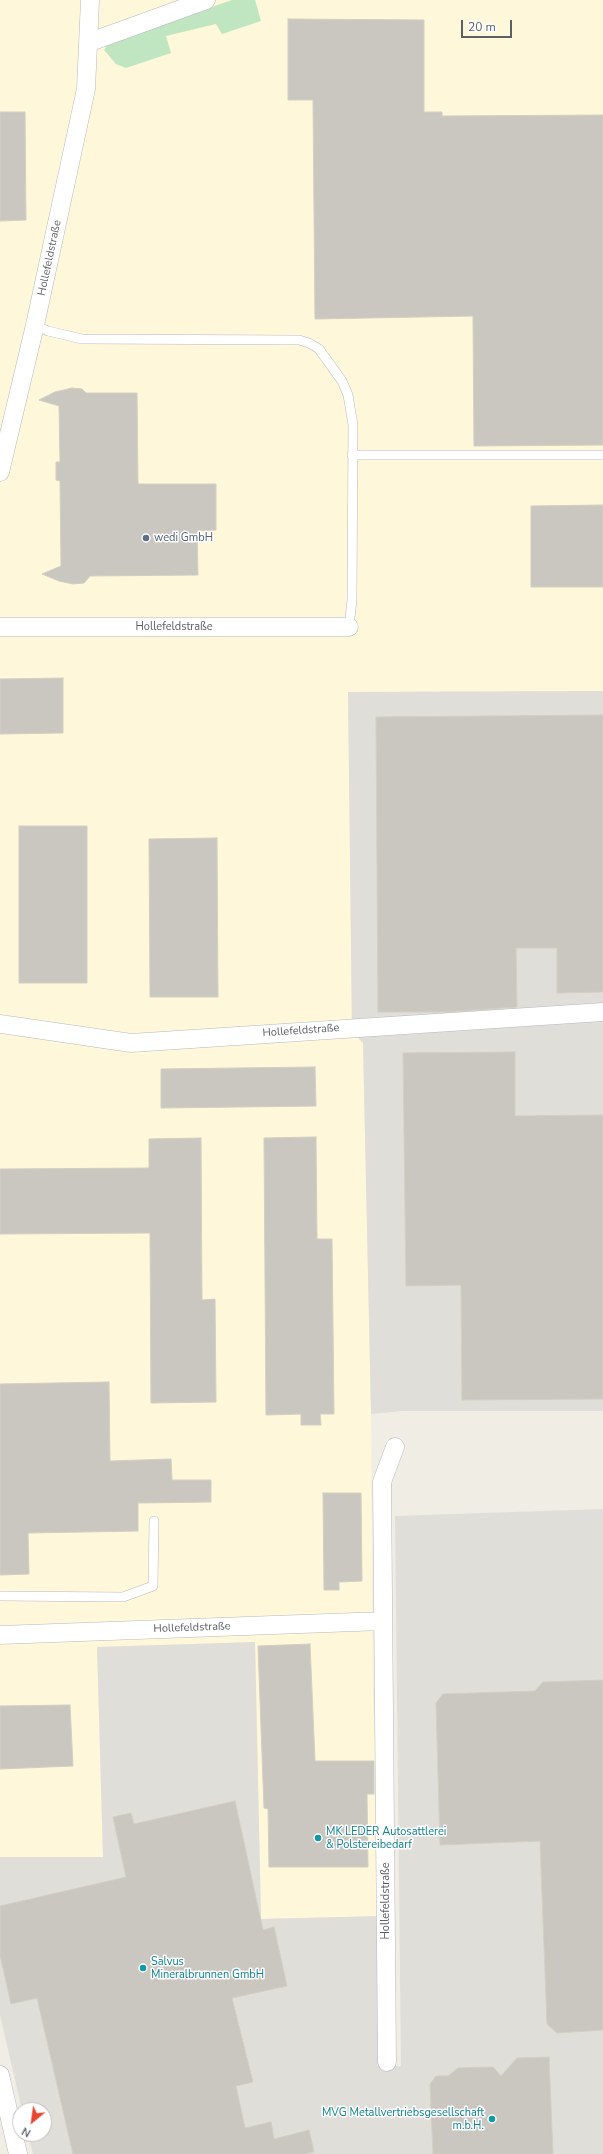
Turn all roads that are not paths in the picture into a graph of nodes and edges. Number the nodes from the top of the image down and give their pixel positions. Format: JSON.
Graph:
{"nodes":[{"id":1,"x":90,"y":0,"type":"edge"},
{"id":2,"x":206,"y":0,"type":"edge"},
{"id":3,"x":90,"y":42,"type":"junction"},
{"id":4,"x":35,"y":325,"type":"junction"},
{"id":5,"x":352,"y":455,"type":"junction"},
{"id":6,"x":603,"y":455,"type":"edge"},
{"id":7,"x":0,"y":472,"type":"edge"},
{"id":8,"x":0,"y":627,"type":"edge"},
{"id":9,"x":349,"y":627,"type":"joint"},
{"id":10,"x":603,"y":1012,"type":"edge"},
{"id":11,"x":0,"y":1024,"type":"edge"},
{"id":12,"x":395,"y":1447,"type":"dead end"},
{"id":13,"x":154,"y":1521,"type":"dead end"},
{"id":14,"x":0,"y":1596,"type":"edge"},
{"id":15,"x":383,"y":1620,"type":"junction"},
{"id":16,"x":0,"y":1635,"type":"edge"},
{"id":17,"x":387,"y":2062,"type":"dead end"},
{"id":18,"x":0,"y":2075,"type":"edge"},
{"id":19,"x":18,"y":2154,"type":"edge"}],
"edges":[{"from":1,"to":3,"type":"street","name":"Hollefeldstraße"},
{"from":2,"to":3,"type":"street"},
{"from":3,"to":4,"type":"street","name":"Hollefeldstraße"},
{"from":4,"to":5,"type":"lane"},
{"from":4,"to":7,"type":"street","name":"Hollefeldstraße"},
{"from":5,"to":6,"type":"lane"},
{"from":5,"to":9,"type":"lane"},
{"from":8,"to":9,"type":"street","name":"Hollefeldstraße"},
{"from":10,"to":11,"type":"street","name":"Hollefeldstraße"},
{"from":12,"to":15,"type":"street","name":"Hollefeldstraße"},
{"from":13,"to":14,"type":"lane"},
{"from":15,"to":16,"type":"street","name":"Hollefeldstraße"},
{"from":15,"to":17,"type":"street","name":"Hollefeldstraße"},
{"from":18,"to":19,"type":"street"}]}
